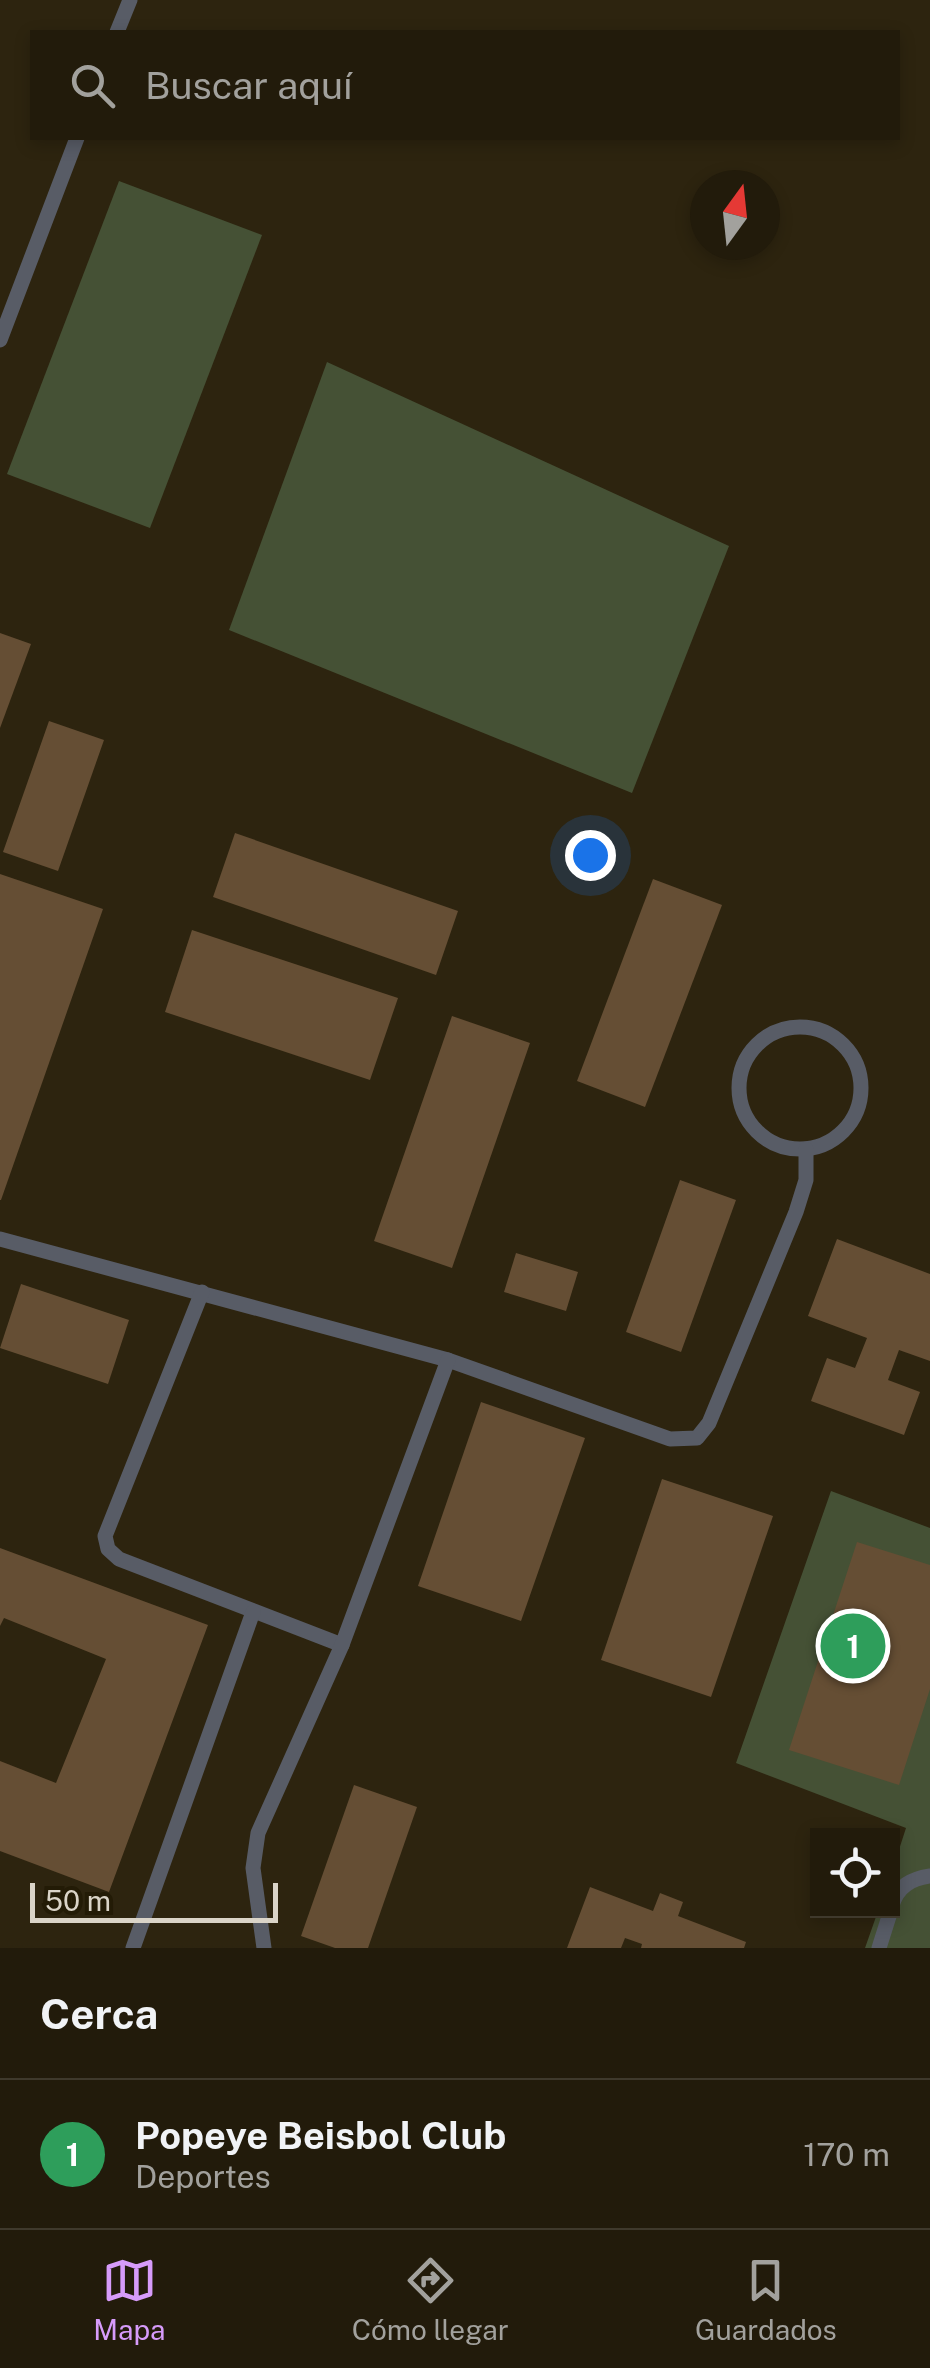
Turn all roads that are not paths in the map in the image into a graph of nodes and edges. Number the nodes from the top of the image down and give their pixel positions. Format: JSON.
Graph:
{"nodes":[{"id":1,"x":130,"y":0,"type":"edge"},
{"id":2,"x":118,"y":30,"type":"edge"},
{"id":3,"x":76,"y":140,"type":"edge"},
{"id":4,"x":0,"y":340,"type":"edge"},
{"id":5,"x":806,"y":1148,"type":"junction"},
{"id":6,"x":0,"y":1239,"type":"edge"},
{"id":7,"x":202,"y":1292,"type":"junction"},
{"id":8,"x":448,"y":1360,"type":"junction"},
{"id":9,"x":252,"y":1612,"type":"junction"},
{"id":10,"x":342,"y":1645,"type":"junction"},
{"id":11,"x":930,"y":1876,"type":"edge"},
{"id":12,"x":900,"y":1889,"type":"edge"},
{"id":13,"x":889,"y":1918,"type":"edge"},
{"id":14,"x":133,"y":1948,"type":"edge"},
{"id":15,"x":264,"y":1948,"type":"edge"},
{"id":16,"x":879,"y":1948,"type":"edge"}],
"edges":[{"from":1,"to":2,"type":"lane"},
{"from":3,"to":4,"type":"lane"},
{"from":5,"to":5,"type":"lane"},
{"from":5,"to":8,"type":"lane"},
{"from":6,"to":7,"type":"lane"},
{"from":7,"to":8,"type":"lane"},
{"from":7,"to":9,"type":"lane"},
{"from":8,"to":10,"type":"lane"},
{"from":9,"to":10,"type":"lane"},
{"from":9,"to":14,"type":"lane"},
{"from":10,"to":15,"type":"lane"},
{"from":11,"to":12,"type":"lane"},
{"from":13,"to":16,"type":"lane"}]}
